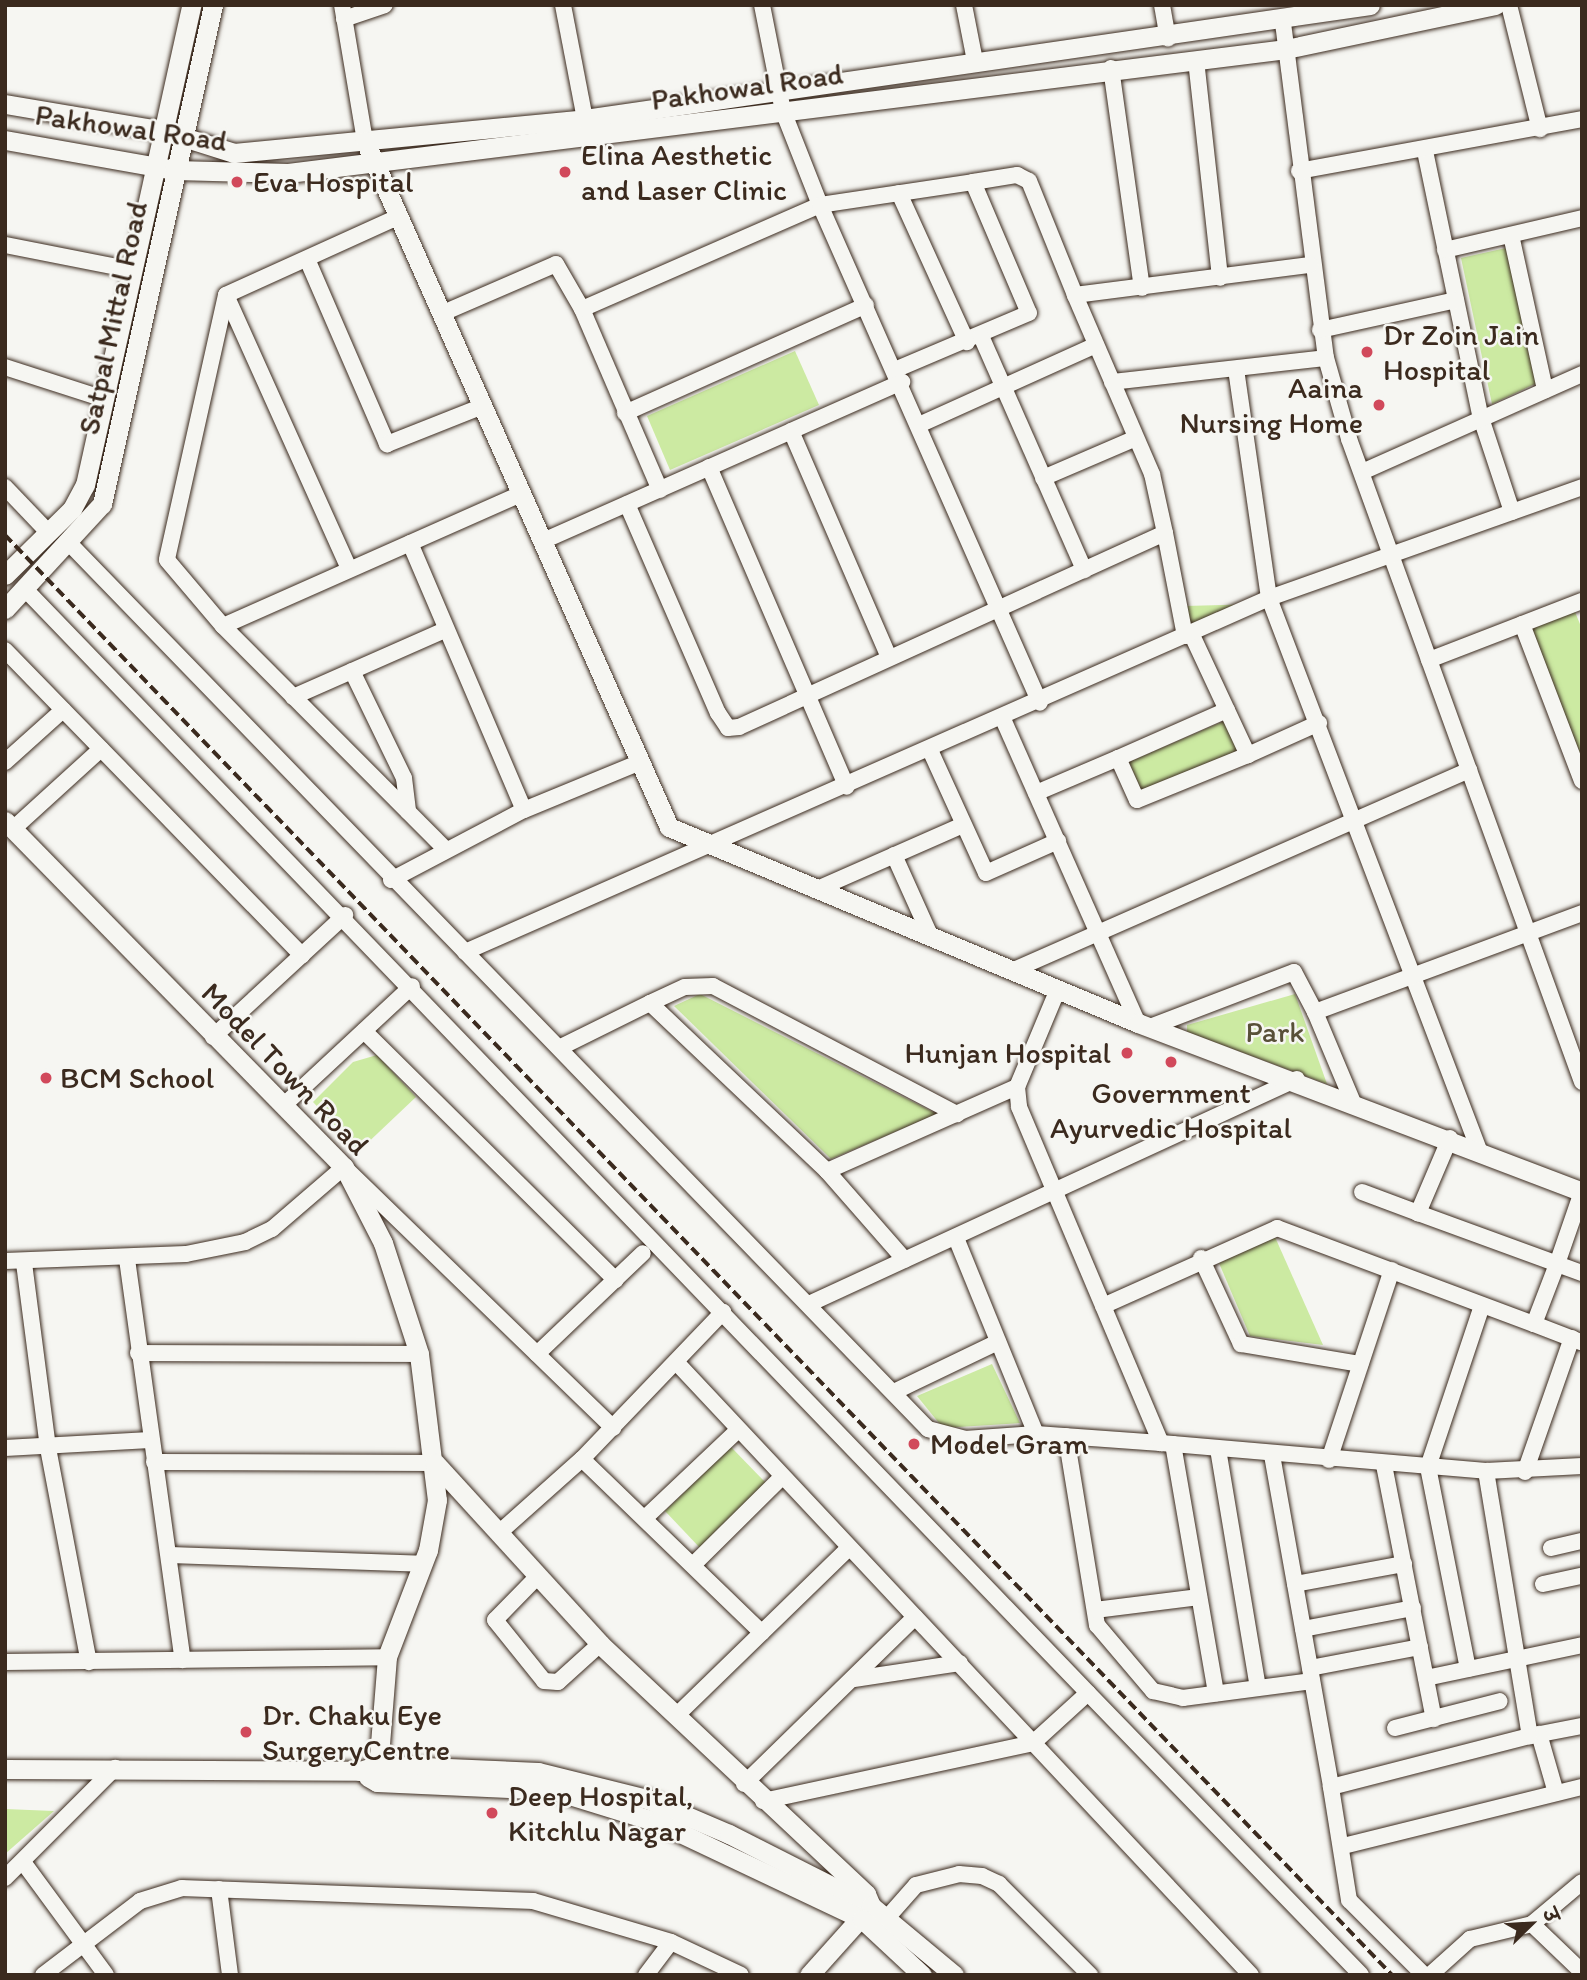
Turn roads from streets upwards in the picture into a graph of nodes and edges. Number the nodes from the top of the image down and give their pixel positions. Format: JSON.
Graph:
{"nodes":[{"id":1,"x":191,"y":5,"type":"edge"},
{"id":2,"x":213,"y":5,"type":"edge"},
{"id":3,"x":385,"y":5,"type":"edge"},
{"id":4,"x":562,"y":5,"type":"edge"},
{"id":5,"x":762,"y":5,"type":"edge"},
{"id":6,"x":964,"y":5,"type":"edge"},
{"id":7,"x":1162,"y":5,"type":"edge"},
{"id":8,"x":1370,"y":5,"type":"edge"},
{"id":9,"x":1495,"y":5,"type":"edge"},
{"id":10,"x":1509,"y":5,"type":"edge"},
{"id":11,"x":343,"y":12,"type":"edge"},
{"id":12,"x":1283,"y":23,"type":"junction"},
{"id":13,"x":1168,"y":38,"type":"junction"},
{"id":14,"x":1286,"y":49,"type":"junction"},
{"id":15,"x":1196,"y":60,"type":"junction"},
{"id":16,"x":975,"y":61,"type":"junction"},
{"id":17,"x":1111,"y":68,"type":"junction"},
{"id":18,"x":778,"y":89,"type":"junction"},
{"id":19,"x":5,"y":104,"type":"edge"},
{"id":20,"x":783,"y":111,"type":"junction"},
{"id":21,"x":585,"y":118,"type":"junction"},
{"id":22,"x":1582,"y":119,"type":"edge"},
{"id":23,"x":1540,"y":130,"type":"junction"},
{"id":24,"x":163,"y":131,"type":"junction"},
{"id":25,"x":185,"y":136,"type":"junction"},
{"id":26,"x":5,"y":140,"type":"edge"},
{"id":27,"x":365,"y":141,"type":"junction"},
{"id":28,"x":1425,"y":151,"type":"junction"},
{"id":29,"x":375,"y":163,"type":"junction"},
{"id":30,"x":166,"y":169,"type":"junction"},
{"id":31,"x":1299,"y":171,"type":"junction"},
{"id":32,"x":974,"y":182,"type":"junction"},
{"id":33,"x":899,"y":193,"type":"junction"},
{"id":34,"x":820,"y":205,"type":"junction"},
{"id":35,"x":400,"y":216,"type":"junction"},
{"id":36,"x":1582,"y":218,"type":"edge"},
{"id":37,"x":1511,"y":235,"type":"junction"},
{"id":38,"x":5,"y":246,"type":"edge"},
{"id":39,"x":1445,"y":250,"type":"junction"},
{"id":40,"x":307,"y":259,"type":"junction"},
{"id":41,"x":1310,"y":265,"type":"junction"},
{"id":42,"x":133,"y":270,"type":"junction"},
{"id":43,"x":1220,"y":278,"type":"junction"},
{"id":44,"x":1142,"y":288,"type":"junction"},
{"id":45,"x":226,"y":295,"type":"junction"},
{"id":46,"x":1074,"y":295,"type":"junction"},
{"id":47,"x":1456,"y":300,"type":"junction"},
{"id":48,"x":866,"y":305,"type":"junction"},
{"id":49,"x":582,"y":309,"type":"junction"},
{"id":50,"x":443,"y":313,"type":"junction"},
{"id":51,"x":1320,"y":330,"type":"junction"},
{"id":52,"x":974,"y":339,"type":"junction"},
{"id":53,"x":1096,"y":345,"type":"junction"},
{"id":54,"x":1326,"y":358,"type":"junction"},
{"id":55,"x":5,"y":368,"type":"edge"},
{"id":56,"x":1236,"y":369,"type":"junction"},
{"id":57,"x":1582,"y":374,"type":"edge"},
{"id":58,"x":899,"y":376,"type":"junction"},
{"id":59,"x":1112,"y":382,"type":"junction"},
{"id":60,"x":1003,"y":387,"type":"junction"},
{"id":61,"x":1545,"y":390,"type":"junction"},
{"id":62,"x":104,"y":398,"type":"junction"},
{"id":63,"x":483,"y":406,"type":"junction"},
{"id":64,"x":625,"y":413,"type":"junction"},
{"id":65,"x":1480,"y":418,"type":"junction"},
{"id":66,"x":921,"y":424,"type":"junction"},
{"id":67,"x":791,"y":431,"type":"junction"},
{"id":68,"x":1136,"y":438,"type":"junction"},
{"id":69,"x":709,"y":467,"type":"junction"},
{"id":70,"x":1362,"y":472,"type":"junction"},
{"id":71,"x":1043,"y":478,"type":"junction"},
{"id":72,"x":5,"y":487,"type":"edge"},
{"id":73,"x":1582,"y":487,"type":"edge"},
{"id":74,"x":660,"y":490,"type":"junction"},
{"id":75,"x":521,"y":494,"type":"junction"},
{"id":76,"x":627,"y":505,"type":"junction"},
{"id":77,"x":1512,"y":512,"type":"junction"},
{"id":78,"x":48,"y":532,"type":"junction"},
{"id":79,"x":1165,"y":533,"type":"junction"},
{"id":80,"x":543,"y":541,"type":"junction"},
{"id":81,"x":411,"y":543,"type":"junction"},
{"id":82,"x":70,"y":544,"type":"junction"},
{"id":83,"x":1392,"y":553,"type":"junction"},
{"id":84,"x":349,"y":569,"type":"junction"},
{"id":85,"x":1084,"y":570,"type":"junction"},
{"id":86,"x":5,"y":575,"type":"edge"},
{"id":87,"x":24,"y":589,"type":"junction"},
{"id":88,"x":1269,"y":598,"type":"junction"},
{"id":89,"x":999,"y":607,"type":"junction"},
{"id":90,"x":1580,"y":607,"type":"edge"},
{"id":91,"x":5,"y":609,"type":"edge"},
{"id":92,"x":1522,"y":624,"type":"junction"},
{"id":93,"x":223,"y":626,"type":"junction"},
{"id":94,"x":445,"y":630,"type":"junction"},
{"id":95,"x":1188,"y":635,"type":"junction"},
{"id":96,"x":5,"y":650,"type":"edge"},
{"id":97,"x":889,"y":657,"type":"junction"},
{"id":98,"x":1429,"y":660,"type":"junction"},
{"id":99,"x":352,"y":671,"type":"junction"},
{"id":100,"x":806,"y":695,"type":"junction"},
{"id":101,"x":293,"y":697,"type":"junction"},
{"id":102,"x":1040,"y":703,"type":"junction"},
{"id":103,"x":63,"y":710,"type":"junction"},
{"id":104,"x":1227,"y":710,"type":"junction"},
{"id":105,"x":1003,"y":719,"type":"junction"},
{"id":106,"x":1318,"y":723,"type":"junction"},
{"id":107,"x":101,"y":749,"type":"junction"},
{"id":108,"x":930,"y":750,"type":"junction"},
{"id":109,"x":1248,"y":755,"type":"junction"},
{"id":110,"x":1118,"y":758,"type":"junction"},
{"id":111,"x":5,"y":762,"type":"edge"},
{"id":112,"x":638,"y":763,"type":"junction"},
{"id":113,"x":1469,"y":770,"type":"junction"},
{"id":114,"x":1582,"y":781,"type":"edge"},
{"id":115,"x":847,"y":787,"type":"junction"},
{"id":116,"x":1036,"y":793,"type":"junction"},
{"id":117,"x":524,"y":810,"type":"junction"},
{"id":118,"x":408,"y":812,"type":"junction"},
{"id":119,"x":1356,"y":817,"type":"junction"},
{"id":120,"x":9,"y":825,"type":"edge"},
{"id":121,"x":963,"y":825,"type":"junction"},
{"id":122,"x":1058,"y":841,"type":"junction"},
{"id":123,"x":711,"y":847,"type":"junction"},
{"id":124,"x":444,"y":848,"type":"junction"},
{"id":125,"x":894,"y":855,"type":"junction"},
{"id":126,"x":391,"y":880,"type":"junction"},
{"id":127,"x":815,"y":890,"type":"junction"},
{"id":128,"x":1582,"y":913,"type":"edge"},
{"id":129,"x":345,"y":915,"type":"junction"},
{"id":130,"x":1525,"y":932,"type":"junction"},
{"id":131,"x":1099,"y":933,"type":"junction"},
{"id":132,"x":930,"y":935,"type":"junction"},
{"id":133,"x":465,"y":952,"type":"junction"},
{"id":134,"x":302,"y":955,"type":"junction"},
{"id":135,"x":1016,"y":969,"type":"junction"},
{"id":136,"x":1414,"y":973,"type":"junction"},
{"id":137,"x":412,"y":985,"type":"junction"},
{"id":138,"x":1058,"y":989,"type":"junction"},
{"id":139,"x":650,"y":1003,"type":"junction"},
{"id":140,"x":1315,"y":1012,"type":"junction"},
{"id":141,"x":1144,"y":1025,"type":"junction"},
{"id":142,"x":364,"y":1031,"type":"junction"},
{"id":143,"x":213,"y":1037,"type":"junction"},
{"id":144,"x":561,"y":1047,"type":"junction"},
{"id":145,"x":1297,"y":1079,"type":"junction"},
{"id":146,"x":1582,"y":1082,"type":"edge"},
{"id":147,"x":1017,"y":1087,"type":"junction"},
{"id":148,"x":1352,"y":1100,"type":"junction"},
{"id":149,"x":283,"y":1106,"type":"junction"},
{"id":150,"x":957,"y":1114,"type":"junction"},
{"id":151,"x":1450,"y":1138,"type":"junction"},
{"id":152,"x":1479,"y":1150,"type":"junction"},
{"id":153,"x":344,"y":1167,"type":"junction"},
{"id":154,"x":827,"y":1171,"type":"junction"},
{"id":155,"x":1055,"y":1191,"type":"junction"},
{"id":156,"x":1362,"y":1192,"type":"dead end"},
{"id":157,"x":1582,"y":1192,"type":"edge"},
{"id":158,"x":1418,"y":1213,"type":"junction"},
{"id":159,"x":957,"y":1238,"type":"junction"},
{"id":160,"x":643,"y":1253,"type":"dead end"},
{"id":161,"x":1201,"y":1258,"type":"junction"},
{"id":162,"x":127,"y":1259,"type":"junction"},
{"id":163,"x":905,"y":1259,"type":"junction"},
{"id":164,"x":5,"y":1261,"type":"edge"},
{"id":165,"x":23,"y":1263,"type":"junction"},
{"id":166,"x":1557,"y":1264,"type":"junction"},
{"id":167,"x":1392,"y":1270,"type":"junction"},
{"id":168,"x":1582,"y":1273,"type":"edge"},
{"id":169,"x":616,"y":1280,"type":"junction"},
{"id":170,"x":811,"y":1303,"type":"junction"},
{"id":171,"x":1103,"y":1306,"type":"junction"},
{"id":172,"x":1482,"y":1306,"type":"junction"},
{"id":173,"x":723,"y":1312,"type":"junction"},
{"id":174,"x":1534,"y":1324,"type":"junction"},
{"id":175,"x":1577,"y":1340,"type":"edge"},
{"id":176,"x":998,"y":1342,"type":"junction"},
{"id":177,"x":138,"y":1353,"type":"junction"},
{"id":178,"x":419,"y":1353,"type":"junction"},
{"id":179,"x":537,"y":1354,"type":"junction"},
{"id":180,"x":677,"y":1363,"type":"junction"},
{"id":181,"x":1360,"y":1364,"type":"junction"},
{"id":182,"x":896,"y":1391,"type":"junction"},
{"id":183,"x":613,"y":1427,"type":"junction"},
{"id":184,"x":738,"y":1430,"type":"junction"},
{"id":185,"x":1036,"y":1434,"type":"junction"},
{"id":186,"x":1066,"y":1436,"type":"junction"},
{"id":187,"x":150,"y":1440,"type":"junction"},
{"id":188,"x":1167,"y":1444,"type":"junction"},
{"id":189,"x":5,"y":1448,"type":"edge"},
{"id":190,"x":48,"y":1448,"type":"junction"},
{"id":191,"x":1218,"y":1449,"type":"junction"},
{"id":192,"x":1272,"y":1455,"type":"junction"},
{"id":193,"x":582,"y":1459,"type":"junction"},
{"id":194,"x":1329,"y":1460,"type":"junction"},
{"id":195,"x":154,"y":1462,"type":"junction"},
{"id":196,"x":435,"y":1464,"type":"junction"},
{"id":197,"x":1384,"y":1465,"type":"junction"},
{"id":198,"x":1428,"y":1466,"type":"junction"},
{"id":199,"x":1582,"y":1466,"type":"edge"},
{"id":200,"x":1486,"y":1472,"type":"junction"},
{"id":201,"x":1525,"y":1472,"type":"junction"},
{"id":202,"x":781,"y":1478,"type":"junction"},
{"id":203,"x":646,"y":1517,"type":"junction"},
{"id":204,"x":500,"y":1532,"type":"junction"},
{"id":205,"x":1582,"y":1541,"type":"edge"},
{"id":206,"x":849,"y":1548,"type":"junction"},
{"id":207,"x":1551,"y":1548,"type":"dead end"},
{"id":208,"x":170,"y":1555,"type":"junction"},
{"id":209,"x":422,"y":1564,"type":"junction"},
{"id":210,"x":694,"y":1564,"type":"junction"},
{"id":211,"x":1404,"y":1564,"type":"junction"},
{"id":212,"x":1582,"y":1576,"type":"edge"},
{"id":213,"x":537,"y":1577,"type":"junction"},
{"id":214,"x":1295,"y":1584,"type":"junction"},
{"id":215,"x":1543,"y":1584,"type":"dead end"},
{"id":216,"x":1199,"y":1597,"type":"junction"},
{"id":217,"x":1413,"y":1608,"type":"junction"},
{"id":218,"x":1095,"y":1610,"type":"junction"},
{"id":219,"x":915,"y":1616,"type":"junction"},
{"id":220,"x":1303,"y":1629,"type":"junction"},
{"id":221,"x":762,"y":1633,"type":"junction"},
{"id":222,"x":600,"y":1644,"type":"junction"},
{"id":223,"x":1582,"y":1645,"type":"edge"},
{"id":224,"x":1420,"y":1647,"type":"junction"},
{"id":225,"x":387,"y":1657,"type":"junction"},
{"id":226,"x":1516,"y":1658,"type":"junction"},
{"id":227,"x":183,"y":1660,"type":"junction"},
{"id":228,"x":5,"y":1662,"type":"edge"},
{"id":229,"x":89,"y":1662,"type":"junction"},
{"id":230,"x":960,"y":1663,"type":"junction"},
{"id":231,"x":1468,"y":1669,"type":"junction"},
{"id":232,"x":1311,"y":1675,"type":"junction"},
{"id":233,"x":1426,"y":1678,"type":"junction"},
{"id":234,"x":854,"y":1679,"type":"junction"},
{"id":235,"x":1258,"y":1687,"type":"junction"},
{"id":236,"x":1088,"y":1693,"type":"junction"},
{"id":237,"x":1216,"y":1693,"type":"junction"},
{"id":238,"x":1500,"y":1701,"type":"dead end"},
{"id":239,"x":677,"y":1715,"type":"junction"},
{"id":240,"x":1433,"y":1719,"type":"junction"},
{"id":241,"x":1582,"y":1726,"type":"edge"},
{"id":242,"x":1395,"y":1728,"type":"dead end"},
{"id":243,"x":1534,"y":1735,"type":"junction"},
{"id":244,"x":1033,"y":1743,"type":"junction"},
{"id":245,"x":115,"y":1768,"type":"junction"},
{"id":246,"x":5,"y":1769,"type":"edge"},
{"id":247,"x":372,"y":1773,"type":"junction"},
{"id":248,"x":744,"y":1784,"type":"junction"},
{"id":249,"x":1331,"y":1787,"type":"junction"},
{"id":250,"x":1582,"y":1787,"type":"edge"},
{"id":251,"x":1556,"y":1793,"type":"junction"},
{"id":252,"x":763,"y":1801,"type":"junction"},
{"id":253,"x":1343,"y":1846,"type":"junction"},
{"id":254,"x":23,"y":1862,"type":"junction"},
{"id":255,"x":5,"y":1878,"type":"edge"},
{"id":256,"x":1582,"y":1882,"type":"edge"},
{"id":257,"x":219,"y":1889,"type":"junction"},
{"id":258,"x":875,"y":1918,"type":"junction"},
{"id":259,"x":1532,"y":1924,"type":"junction"},
{"id":260,"x":83,"y":1942,"type":"junction"},
{"id":261,"x":671,"y":1942,"type":"junction"},
{"id":262,"x":1582,"y":1972,"type":"edge"},
{"id":263,"x":43,"y":1975,"type":"edge"},
{"id":264,"x":106,"y":1975,"type":"edge"},
{"id":265,"x":230,"y":1975,"type":"edge"},
{"id":266,"x":646,"y":1975,"type":"edge"},
{"id":267,"x":741,"y":1975,"type":"edge"},
{"id":268,"x":809,"y":1975,"type":"edge"},
{"id":269,"x":922,"y":1975,"type":"edge"},
{"id":270,"x":954,"y":1975,"type":"edge"},
{"id":271,"x":1090,"y":1975,"type":"edge"},
{"id":272,"x":1251,"y":1975,"type":"edge"},
{"id":273,"x":1361,"y":1975,"type":"edge"},
{"id":274,"x":1424,"y":1975,"type":"edge"},
{"id":275,"x":1430,"y":1975,"type":"edge"}],
"edges":[{"from":1,"to":24,"type":"street"},
{"from":2,"to":25,"type":"street","name":"Satpal Mittal Road"},
{"from":3,"to":11,"type":"street"},
{"from":4,"to":21,"type":"street"},
{"from":5,"to":18,"type":"street"},
{"from":6,"to":16,"type":"street"},
{"from":7,"to":13,"type":"street"},
{"from":8,"to":12,"type":"street","name":"Pakhowal Road"},
{"from":9,"to":14,"type":"street","name":"Pakhowal Road"},
{"from":10,"to":23,"type":"street"},
{"from":11,"to":27,"type":"street"},
{"from":12,"to":13,"type":"street","name":"Pakhowal Road"},
{"from":12,"to":14,"type":"street"},
{"from":13,"to":16,"type":"street","name":"Pakhowal Road"},
{"from":14,"to":15,"type":"street","name":"Pakhowal Road"},
{"from":14,"to":31,"type":"street"},
{"from":15,"to":17,"type":"street","name":"Pakhowal Road"},
{"from":15,"to":43,"type":"street"},
{"from":16,"to":18,"type":"street","name":"Pakhowal Road"},
{"from":17,"to":20,"type":"street","name":"Pakhowal Road"},
{"from":17,"to":44,"type":"street"},
{"from":18,"to":20,"type":"street"},
{"from":18,"to":21,"type":"street","name":"Pakhowal Road"},
{"from":19,"to":24,"type":"street","name":"Pakhowal Road"},
{"from":20,"to":29,"type":"street","name":"Pakhowal Road"},
{"from":20,"to":34,"type":"street"},
{"from":21,"to":27,"type":"street","name":"Pakhowal Road"},
{"from":22,"to":23,"type":"street"},
{"from":23,"to":28,"type":"street"},
{"from":24,"to":25,"type":"street","name":"Pakhowal Road"},
{"from":24,"to":30,"type":"street"},
{"from":25,"to":27,"type":"street","name":"Pakhowal Road"},
{"from":25,"to":30,"type":"street","name":"Satpal Mittal Road"},
{"from":26,"to":30,"type":"street","name":"Pakhowal Road"},
{"from":27,"to":29,"type":"street"},
{"from":28,"to":31,"type":"street"},
{"from":28,"to":39,"type":"street"},
{"from":29,"to":30,"type":"street","name":"Pakhowal Road"},
{"from":29,"to":35,"type":"street"},
{"from":30,"to":42,"type":"street"},
{"from":30,"to":82,"type":"street","name":"Satpal Mittal Road"},
{"from":31,"to":41,"type":"street"},
{"from":32,"to":33,"type":"street"},
{"from":32,"to":46,"type":"street"},
{"from":32,"to":52,"type":"street"},
{"from":33,"to":34,"type":"street"},
{"from":33,"to":52,"type":"street"},
{"from":34,"to":48,"type":"street"},
{"from":34,"to":49,"type":"street"},
{"from":35,"to":40,"type":"street"},
{"from":35,"to":50,"type":"street"},
{"from":36,"to":37,"type":"street"},
{"from":37,"to":39,"type":"street"},
{"from":37,"to":61,"type":"street"},
{"from":38,"to":42,"type":"street"},
{"from":39,"to":47,"type":"street"},
{"from":40,"to":45,"type":"street"},
{"from":40,"to":63,"type":"street"},
{"from":41,"to":43,"type":"street"},
{"from":41,"to":51,"type":"street"},
{"from":42,"to":62,"type":"street"},
{"from":43,"to":44,"type":"street"},
{"from":44,"to":46,"type":"street"},
{"from":45,"to":84,"type":"street"},
{"from":45,"to":93,"type":"street"},
{"from":46,"to":53,"type":"street"},
{"from":47,"to":51,"type":"street"},
{"from":47,"to":65,"type":"street"},
{"from":48,"to":58,"type":"street"},
{"from":48,"to":64,"type":"street"},
{"from":49,"to":50,"type":"street"},
{"from":49,"to":64,"type":"street"},
{"from":50,"to":63,"type":"street"},
{"from":51,"to":54,"type":"street"},
{"from":52,"to":58,"type":"street"},
{"from":52,"to":60,"type":"street"},
{"from":53,"to":59,"type":"street"},
{"from":53,"to":60,"type":"street"},
{"from":54,"to":56,"type":"street"},
{"from":54,"to":70,"type":"street"},
{"from":55,"to":62,"type":"street"},
{"from":56,"to":59,"type":"street"},
{"from":56,"to":88,"type":"street"},
{"from":57,"to":61,"type":"street"},
{"from":58,"to":66,"type":"street"},
{"from":58,"to":67,"type":"street"},
{"from":59,"to":68,"type":"street"},
{"from":60,"to":66,"type":"street"},
{"from":60,"to":71,"type":"street"},
{"from":61,"to":65,"type":"street"},
{"from":62,"to":78,"type":"street"},
{"from":63,"to":75,"type":"street"},
{"from":64,"to":74,"type":"street"},
{"from":65,"to":70,"type":"street"},
{"from":65,"to":77,"type":"street"},
{"from":66,"to":89,"type":"street"},
{"from":67,"to":69,"type":"street"},
{"from":67,"to":97,"type":"street"},
{"from":68,"to":71,"type":"street"},
{"from":68,"to":79,"type":"street"},
{"from":69,"to":74,"type":"street"},
{"from":69,"to":100,"type":"street"},
{"from":70,"to":83,"type":"street"},
{"from":71,"to":85,"type":"street"},
{"from":72,"to":78,"type":"street"},
{"from":73,"to":77,"type":"street"},
{"from":74,"to":76,"type":"street"},
{"from":75,"to":80,"type":"street"},
{"from":75,"to":81,"type":"street"},
{"from":76,"to":80,"type":"street"},
{"from":76,"to":100,"type":"street"},
{"from":77,"to":83,"type":"street"},
{"from":78,"to":86,"type":"street"},
{"from":79,"to":85,"type":"street"},
{"from":79,"to":95,"type":"street"},
{"from":80,"to":112,"type":"street"},
{"from":81,"to":84,"type":"street"},
{"from":81,"to":94,"type":"street"},
{"from":82,"to":87,"type":"street","name":"Satpal Mittal Road"},
{"from":82,"to":126,"type":"street"},
{"from":83,"to":88,"type":"street"},
{"from":83,"to":98,"type":"street"},
{"from":84,"to":93,"type":"street"},
{"from":85,"to":89,"type":"street"},
{"from":87,"to":91,"type":"street","name":"Satpal Mittal Road"},
{"from":87,"to":129,"type":"street"},
{"from":88,"to":95,"type":"street"},
{"from":88,"to":106,"type":"street"},
{"from":89,"to":97,"type":"street"},
{"from":89,"to":102,"type":"street"},
{"from":90,"to":92,"type":"street"},
{"from":92,"to":98,"type":"street"},
{"from":92,"to":114,"type":"street"},
{"from":93,"to":101,"type":"street"},
{"from":94,"to":99,"type":"street"},
{"from":94,"to":117,"type":"street"},
{"from":95,"to":102,"type":"street"},
{"from":95,"to":104,"type":"street"},
{"from":96,"to":103,"type":"street"},
{"from":97,"to":100,"type":"street"},
{"from":98,"to":113,"type":"street"},
{"from":99,"to":101,"type":"street"},
{"from":99,"to":118,"type":"street"},
{"from":100,"to":115,"type":"street"},
{"from":101,"to":118,"type":"street"},
{"from":102,"to":105,"type":"street"},
{"from":103,"to":107,"type":"street"},
{"from":103,"to":111,"type":"street"},
{"from":104,"to":109,"type":"street"},
{"from":104,"to":110,"type":"street"},
{"from":105,"to":108,"type":"street"},
{"from":105,"to":116,"type":"street"},
{"from":106,"to":109,"type":"street"},
{"from":106,"to":119,"type":"street"},
{"from":107,"to":120,"type":"street"},
{"from":107,"to":134,"type":"street"},
{"from":108,"to":115,"type":"street"},
{"from":108,"to":121,"type":"street"},
{"from":109,"to":110,"type":"street"},
{"from":110,"to":116,"type":"street"},
{"from":112,"to":117,"type":"street"},
{"from":112,"to":123,"type":"street"},
{"from":113,"to":119,"type":"street"},
{"from":113,"to":130,"type":"street"},
{"from":115,"to":123,"type":"street"},
{"from":116,"to":122,"type":"street"},
{"from":117,"to":124,"type":"street"},
{"from":118,"to":124,"type":"street"},
{"from":119,"to":131,"type":"street"},
{"from":119,"to":136,"type":"street"},
{"from":120,"to":143,"type":"street","name":"Model Town Road"},
{"from":121,"to":122,"type":"street"},
{"from":121,"to":125,"type":"street"},
{"from":122,"to":131,"type":"street"},
{"from":123,"to":127,"type":"street"},
{"from":123,"to":133,"type":"street"},
{"from":124,"to":126,"type":"street"},
{"from":125,"to":127,"type":"street"},
{"from":125,"to":132,"type":"street"},
{"from":126,"to":133,"type":"street"},
{"from":127,"to":132,"type":"street"},
{"from":128,"to":130,"type":"street"},
{"from":129,"to":134,"type":"street"},
{"from":129,"to":137,"type":"street"},
{"from":130,"to":136,"type":"street"},
{"from":130,"to":146,"type":"street"},
{"from":131,"to":135,"type":"street"},
{"from":131,"to":141,"type":"street"},
{"from":132,"to":135,"type":"street"},
{"from":133,"to":144,"type":"street"},
{"from":134,"to":143,"type":"street"},
{"from":135,"to":138,"type":"street"},
{"from":136,"to":140,"type":"street"},
{"from":136,"to":152,"type":"street"},
{"from":137,"to":142,"type":"street"},
{"from":137,"to":173,"type":"street"},
{"from":138,"to":141,"type":"street"},
{"from":138,"to":147,"type":"street"},
{"from":139,"to":144,"type":"street"},
{"from":139,"to":150,"type":"street"},
{"from":139,"to":154,"type":"street"},
{"from":140,"to":141,"type":"street"},
{"from":140,"to":148,"type":"street"},
{"from":141,"to":145,"type":"street"},
{"from":142,"to":149,"type":"street"},
{"from":142,"to":169,"type":"street"},
{"from":143,"to":149,"type":"street","name":"Model Town Road"},
{"from":144,"to":170,"type":"street"},
{"from":145,"to":148,"type":"street"},
{"from":145,"to":155,"type":"street"},
{"from":147,"to":150,"type":"street"},
{"from":147,"to":155,"type":"street"},
{"from":148,"to":151,"type":"street"},
{"from":149,"to":153,"type":"street","name":"Model Town Road"},
{"from":150,"to":154,"type":"street"},
{"from":151,"to":152,"type":"street"},
{"from":151,"to":158,"type":"street"},
{"from":152,"to":157,"type":"street"},
{"from":153,"to":162,"type":"street"},
{"from":153,"to":178,"type":"street","name":"Model Town Road"},
{"from":153,"to":179,"type":"street"},
{"from":154,"to":163,"type":"street"},
{"from":155,"to":159,"type":"street"},
{"from":155,"to":171,"type":"street"},
{"from":156,"to":158,"type":"street"},
{"from":157,"to":166,"type":"street"},
{"from":158,"to":166,"type":"street"},
{"from":159,"to":163,"type":"street"},
{"from":159,"to":176,"type":"street"},
{"from":160,"to":169,"type":"street"},
{"from":161,"to":167,"type":"street"},
{"from":161,"to":171,"type":"street"},
{"from":161,"to":181,"type":"street"},
{"from":162,"to":165,"type":"street"},
{"from":162,"to":177,"type":"street"},
{"from":163,"to":170,"type":"street"},
{"from":164,"to":165,"type":"street"},
{"from":165,"to":190,"type":"street"},
{"from":166,"to":168,"type":"street"},
{"from":166,"to":174,"type":"street"},
{"from":167,"to":172,"type":"street"},
{"from":167,"to":181,"type":"street"},
{"from":169,"to":179,"type":"street"},
{"from":170,"to":182,"type":"street"},
{"from":171,"to":188,"type":"street"},
{"from":172,"to":174,"type":"street"},
{"from":172,"to":198,"type":"street"},
{"from":173,"to":180,"type":"street"},
{"from":173,"to":236,"type":"street"},
{"from":174,"to":175,"type":"street"},
{"from":175,"to":201,"type":"street"},
{"from":176,"to":182,"type":"street"},
{"from":176,"to":185,"type":"street"},
{"from":177,"to":178,"type":"street"},
{"from":177,"to":187,"type":"street"},
{"from":178,"to":196,"type":"street","name":"Model Town Road"},
{"from":179,"to":183,"type":"street"},
{"from":180,"to":183,"type":"street"},
{"from":180,"to":184,"type":"street"},
{"from":181,"to":194,"type":"street"},
{"from":182,"to":185,"type":"street"},
{"from":183,"to":193,"type":"street"},
{"from":184,"to":202,"type":"street"},
{"from":184,"to":203,"type":"street"},
{"from":185,"to":186,"type":"street"},
{"from":186,"to":188,"type":"street"},
{"from":186,"to":218,"type":"street"},
{"from":187,"to":190,"type":"street"},
{"from":187,"to":195,"type":"street"},
{"from":188,"to":191,"type":"street"},
{"from":188,"to":216,"type":"street"},
{"from":189,"to":190,"type":"street"},
{"from":190,"to":229,"type":"street"},
{"from":191,"to":192,"type":"street"},
{"from":191,"to":235,"type":"street"},
{"from":192,"to":194,"type":"street"},
{"from":192,"to":214,"type":"street"},
{"from":193,"to":203,"type":"street"},
{"from":193,"to":204,"type":"street"},
{"from":194,"to":197,"type":"street"},
{"from":195,"to":196,"type":"street"},
{"from":195,"to":208,"type":"street"},
{"from":196,"to":204,"type":"street"},
{"from":196,"to":209,"type":"street","name":"Model Town Road"},
{"from":197,"to":198,"type":"street"},
{"from":197,"to":211,"type":"street"},
{"from":198,"to":200,"type":"street"},
{"from":198,"to":231,"type":"street"},
{"from":199,"to":201,"type":"street"},
{"from":200,"to":201,"type":"street"},
{"from":200,"to":226,"type":"street"},
{"from":202,"to":206,"type":"street"},
{"from":202,"to":210,"type":"street"},
{"from":203,"to":210,"type":"street"},
{"from":204,"to":213,"type":"street"},
{"from":205,"to":207,"type":"street"},
{"from":206,"to":219,"type":"street"},
{"from":206,"to":221,"type":"street"},
{"from":208,"to":209,"type":"street"},
{"from":208,"to":227,"type":"street"},
{"from":209,"to":225,"type":"street","name":"Model Town Road"},
{"from":210,"to":221,"type":"street"},
{"from":211,"to":214,"type":"street"},
{"from":211,"to":217,"type":"street"},
{"from":212,"to":215,"type":"street"},
{"from":213,"to":222,"type":"street"},
{"from":213,"to":222,"type":"street"},
{"from":214,"to":220,"type":"street"},
{"from":216,"to":218,"type":"street"},
{"from":216,"to":237,"type":"street"},
{"from":217,"to":220,"type":"street"},
{"from":217,"to":224,"type":"street"},
{"from":218,"to":237,"type":"street"},
{"from":219,"to":230,"type":"street"},
{"from":219,"to":234,"type":"street"},
{"from":220,"to":232,"type":"street"},
{"from":221,"to":239,"type":"street"},
{"from":222,"to":239,"type":"street"},
{"from":223,"to":226,"type":"street"},
{"from":224,"to":232,"type":"street"},
{"from":224,"to":233,"type":"street"},
{"from":225,"to":227,"type":"street"},
{"from":225,"to":247,"type":"street","name":"Model Town Road"},
{"from":226,"to":231,"type":"street"},
{"from":226,"to":243,"type":"street"},
{"from":227,"to":229,"type":"street"},
{"from":228,"to":229,"type":"street"},
{"from":230,"to":234,"type":"street"},
{"from":230,"to":244,"type":"street"},
{"from":231,"to":233,"type":"street"},
{"from":232,"to":235,"type":"street"},
{"from":232,"to":249,"type":"street"},
{"from":233,"to":240,"type":"street"},
{"from":234,"to":248,"type":"street"},
{"from":235,"to":237,"type":"street"},
{"from":236,"to":244,"type":"street"},
{"from":236,"to":273,"type":"street"},
{"from":238,"to":240,"type":"street"},
{"from":239,"to":248,"type":"street"},
{"from":240,"to":242,"type":"street"},
{"from":241,"to":243,"type":"street"},
{"from":243,"to":249,"type":"street"},
{"from":243,"to":251,"type":"street"},
{"from":244,"to":252,"type":"street"},
{"from":244,"to":272,"type":"street"},
{"from":245,"to":246,"type":"street"},
{"from":245,"to":247,"type":"street"},
{"from":245,"to":254,"type":"street"},
{"from":247,"to":258,"type":"street"},
{"from":248,"to":252,"type":"street"},
{"from":249,"to":253,"type":"street"},
{"from":250,"to":251,"type":"street"},
{"from":251,"to":253,"type":"street"},
{"from":252,"to":258,"type":"street"},
{"from":253,"to":274,"type":"street"},
{"from":254,"to":255,"type":"street"},
{"from":254,"to":260,"type":"street"},
{"from":256,"to":259,"type":"street"},
{"from":257,"to":260,"type":"street"},
{"from":257,"to":261,"type":"street"},
{"from":257,"to":265,"type":"street"},
{"from":258,"to":268,"type":"street"},
{"from":258,"to":269,"type":"street"},
{"from":258,"to":270,"type":"street"},
{"from":258,"to":271,"type":"street"},
{"from":259,"to":262,"type":"street"},
{"from":259,"to":275,"type":"street"},
{"from":260,"to":263,"type":"street"},
{"from":260,"to":264,"type":"street"},
{"from":261,"to":266,"type":"street"},
{"from":261,"to":267,"type":"street"}]}
